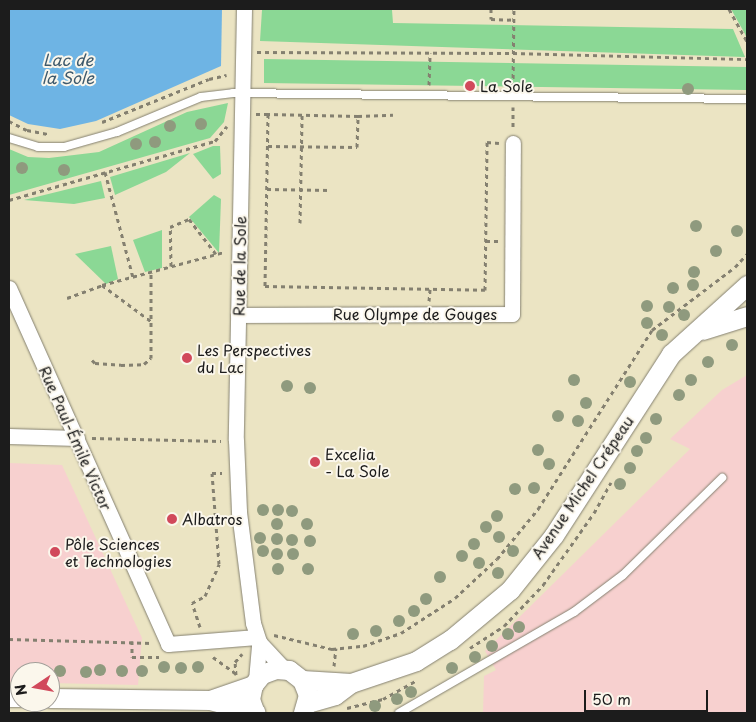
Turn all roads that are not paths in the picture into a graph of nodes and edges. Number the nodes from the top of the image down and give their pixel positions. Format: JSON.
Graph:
{"nodes":[{"id":1,"x":244,"y":9,"type":"edge"},
{"id":2,"x":249,"y":93,"type":"junction"},
{"id":3,"x":747,"y":99,"type":"edge"},
{"id":4,"x":9,"y":138,"type":"edge"},
{"id":5,"x":513,"y":143,"type":"road end"},
{"id":6,"x":747,"y":285,"type":"edge"},
{"id":7,"x":9,"y":288,"type":"edge"},
{"id":8,"x":238,"y":315,"type":"junction"},
{"id":9,"x":747,"y":316,"type":"edge"},
{"id":10,"x":696,"y":332,"type":"junction"},
{"id":11,"x":9,"y":436,"type":"edge"},
{"id":12,"x":77,"y":438,"type":"junction"},
{"id":13,"x":722,"y":478,"type":"dead end"},
{"id":14,"x":258,"y":639,"type":"junction"},
{"id":15,"x":284,"y":669,"type":"junction"},
{"id":16,"x":302,"y":680,"type":"junction"},
{"id":17,"x":255,"y":683,"type":"junction"},
{"id":18,"x":351,"y":683,"type":"junction"},
{"id":19,"x":60,"y":698,"type":"edge"},
{"id":20,"x":210,"y":700,"type":"junction"},
{"id":21,"x":305,"y":708,"type":"edge"},
{"id":22,"x":255,"y":713,"type":"edge"},
{"id":23,"x":398,"y":713,"type":"edge"}],
"edges":[{"from":1,"to":2,"type":"street","name":"Rue de la Sole"},
{"from":2,"to":3,"type":"lane"},
{"from":2,"to":4,"type":"lane"},
{"from":2,"to":8,"type":"street","name":"Rue de la Sole"},
{"from":5,"to":8,"type":"street","name":"Rue Olympe de Gouges"},
{"from":6,"to":10,"type":"street","name":"Avenue Michel Crépeau"},
{"from":7,"to":12,"type":"street","name":"Rue Paul-Émile Victor"},
{"from":8,"to":14,"type":"street","name":"Rue de la Sole"},
{"from":9,"to":10,"type":"street","name":"Avenue Michel Crépeau"},
{"from":10,"to":18,"type":"street","name":"Avenue Michel Crépeau"},
{"from":11,"to":12,"type":"street"},
{"from":12,"to":14,"type":"street","name":"Rue Paul-Émile Victor"},
{"from":13,"to":23,"type":"lane"},
{"from":14,"to":15,"type":"street"},
{"from":14,"to":17,"type":"street","name":"Rue de la Sole"},
{"from":15,"to":16,"type":"street","name":"Avenue Michel Crépeau"},
{"from":15,"to":17,"type":"street"},
{"from":16,"to":18,"type":"street","name":"Avenue Michel Crépeau"},
{"from":16,"to":21,"type":"street","name":"Avenue Michel Crépeau"},
{"from":17,"to":20,"type":"street"},
{"from":17,"to":22,"type":"street"},
{"from":18,"to":21,"type":"street","name":"Avenue Michel Crépeau"},
{"from":19,"to":20,"type":"street"},
{"from":20,"to":22,"type":"street"}]}
